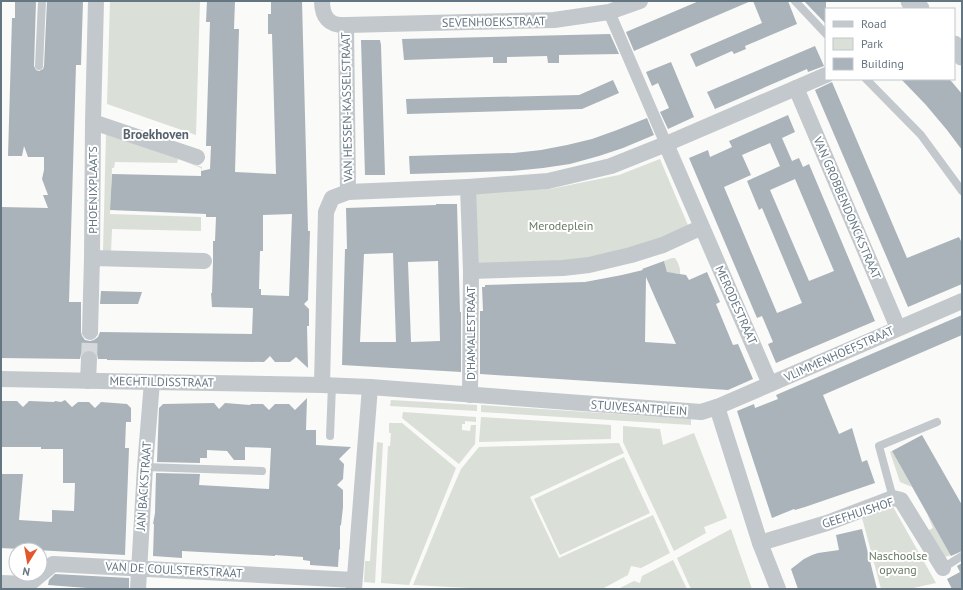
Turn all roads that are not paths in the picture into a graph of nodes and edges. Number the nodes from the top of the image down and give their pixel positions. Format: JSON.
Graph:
{"nodes":[{"id":1,"x":42,"y":1,"type":"edge"},
{"id":2,"x":96,"y":1,"type":"edge"},
{"id":3,"x":322,"y":1,"type":"edge"},
{"id":4,"x":640,"y":1,"type":"edge"},
{"id":5,"x":795,"y":1,"type":"edge"},
{"id":6,"x":609,"y":12,"type":"junction"},
{"id":7,"x":346,"y":25,"type":"junction"},
{"id":8,"x":825,"y":33,"type":"edge"},
{"id":9,"x":955,"y":47,"type":"edge"},
{"id":10,"x":962,"y":55,"type":"edge"},
{"id":11,"x":39,"y":66,"type":"dead end"},
{"id":12,"x":825,"y":74,"type":"edge"},
{"id":13,"x":867,"y":80,"type":"edge"},
{"id":14,"x":796,"y":88,"type":"junction"},
{"id":15,"x":93,"y":122,"type":"junction"},
{"id":16,"x":666,"y":144,"type":"junction"},
{"id":17,"x":197,"y":157,"type":"dead end"},
{"id":18,"x":468,"y":187,"type":"junction"},
{"id":19,"x":962,"y":191,"type":"edge"},
{"id":20,"x":348,"y":192,"type":"junction"},
{"id":21,"x":702,"y":227,"type":"junction"},
{"id":22,"x":92,"y":258,"type":"junction"},
{"id":23,"x":204,"y":261,"type":"dead end"},
{"id":24,"x":471,"y":271,"type":"junction"},
{"id":25,"x":962,"y":300,"type":"edge"},
{"id":26,"x":898,"y":328,"type":"junction"},
{"id":27,"x":90,"y":332,"type":"tunnel mouth"},
{"id":28,"x":89,"y":359,"type":"tunnel mouth"},
{"id":29,"x":1,"y":379,"type":"edge"},
{"id":30,"x":88,"y":381,"type":"junction"},
{"id":31,"x":152,"y":382,"type":"junction"},
{"id":32,"x":770,"y":384,"type":"junction"},
{"id":33,"x":327,"y":385,"type":"junction"},
{"id":34,"x":370,"y":387,"type":"junction"},
{"id":35,"x":470,"y":395,"type":"junction"},
{"id":36,"x":717,"y":407,"type":"junction"},
{"id":37,"x":937,"y":422,"type":"dead end"},
{"id":38,"x":330,"y":436,"type":"dead end"},
{"id":39,"x":145,"y":467,"type":"junction"},
{"id":40,"x":262,"y":471,"type":"dead end"},
{"id":41,"x":893,"y":498,"type":"junction"},
{"id":42,"x":760,"y":543,"type":"junction"},
{"id":43,"x":962,"y":556,"type":"edge"},
{"id":44,"x":139,"y":568,"type":"junction"},
{"id":45,"x":943,"y":568,"type":"joint"},
{"id":46,"x":1,"y":583,"type":"edge"},
{"id":47,"x":354,"y":584,"type":"edge"},
{"id":48,"x":138,"y":589,"type":"edge"},
{"id":49,"x":778,"y":589,"type":"edge"}],
"edges":[{"from":1,"to":11,"type":"lane"},
{"from":2,"to":15,"type":"street","name":"PHOENIXPLAATS"},
{"from":3,"to":7,"type":"street","name":"VAN HESSEN-KASSELSTRAAT"},
{"from":4,"to":6,"type":"street","name":"SEVENHOEKSTRAAT"},
{"from":5,"to":8,"type":"lane"},
{"from":6,"to":7,"type":"street","name":"SEVENHOEKSTRAAT"},
{"from":6,"to":16,"type":"street"},
{"from":7,"to":20,"type":"street","name":"VAN HESSEN-KASSELSTRAAT"},
{"from":9,"to":10,"type":"street"},
{"from":12,"to":14,"type":"street"},
{"from":13,"to":19,"type":"lane"},
{"from":14,"to":16,"type":"street"},
{"from":14,"to":26,"type":"street","name":"VAN GROBBENDONCKSTRAAT"},
{"from":15,"to":17,"type":"street"},
{"from":15,"to":22,"type":"street","name":"PHOENIXPLAATS"},
{"from":16,"to":18,"type":"street"},
{"from":16,"to":21,"type":"street"},
{"from":18,"to":20,"type":"street"},
{"from":18,"to":24,"type":"street"},
{"from":20,"to":33,"type":"street","name":"VAN HESSEN-KASSELSTRAAT"},
{"from":21,"to":24,"type":"street"},
{"from":21,"to":32,"type":"street","name":"MERODESTRAAT"},
{"from":22,"to":23,"type":"street"},
{"from":22,"to":27,"type":"street","name":"PHOENIXPLAATS"},
{"from":24,"to":35,"type":"street","name":"D'HAMALESTRAAT"},
{"from":25,"to":26,"type":"street","name":"VLIMMENHOEFSTRAAT"},
{"from":26,"to":32,"type":"street","name":"VLIMMENHOEFSTRAAT"},
{"from":28,"to":30,"type":"street"},
{"from":29,"to":30,"type":"street","name":"MECHTILDISSTRAAT"},
{"from":30,"to":31,"type":"street","name":"MECHTILDISSTRAAT"},
{"from":31,"to":33,"type":"street","name":"MECHTILDISSTRAAT"},
{"from":31,"to":39,"type":"street","name":"JAN BACKSTRAAT"},
{"from":32,"to":36,"type":"street","name":"VLIMMENHOEFSTRAAT"},
{"from":33,"to":34,"type":"street","name":"STUIVESANTPLEIN"},
{"from":33,"to":38,"type":"lane"},
{"from":34,"to":35,"type":"street","name":"STUIVESANTPLEIN"},
{"from":34,"to":47,"type":"street"},
{"from":35,"to":36,"type":"street","name":"STUIVESANTPLEIN"},
{"from":36,"to":42,"type":"street"},
{"from":37,"to":41,"type":"lane"},
{"from":39,"to":40,"type":"lane"},
{"from":39,"to":44,"type":"street","name":"JAN BACKSTRAAT"},
{"from":41,"to":42,"type":"street","name":"GEEFHUISHOF"},
{"from":41,"to":45,"type":"street","name":"GEEFHUISHOF"},
{"from":42,"to":49,"type":"street"},
{"from":43,"to":45,"type":"lane"},
{"from":44,"to":46,"type":"street","name":"VAN DE COULSTERSTRAAT"},
{"from":44,"to":47,"type":"street","name":"VAN DE COULSTERSTRAAT"},
{"from":44,"to":48,"type":"street","name":"JAN BACKSTRAAT"}]}
